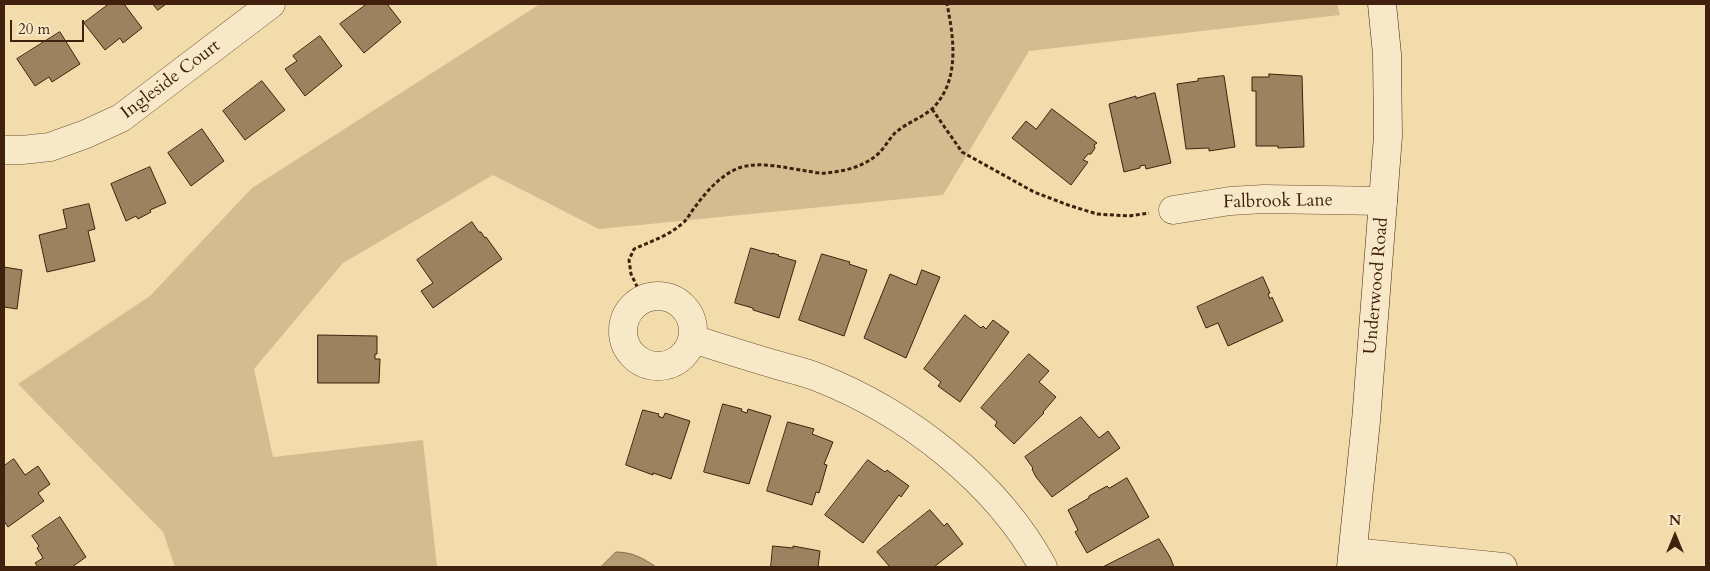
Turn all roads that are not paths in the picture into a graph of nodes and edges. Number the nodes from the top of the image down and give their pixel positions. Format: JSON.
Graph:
{"nodes":[{"id":1,"x":271,"y":4,"type":"edge"},
{"id":2,"x":1382,"y":4,"type":"edge"},
{"id":3,"x":4,"y":150,"type":"edge"},
{"id":4,"x":1383,"y":201,"type":"junction"},
{"id":5,"x":1173,"y":210,"type":"road end"},
{"id":6,"x":693,"y":339,"type":"junction"},
{"id":7,"x":1352,"y":560,"type":"edge"},
{"id":8,"x":1043,"y":567,"type":"edge"},
{"id":9,"x":1503,"y":567,"type":"edge"}],
"edges":[{"from":1,"to":3,"type":"street","name":"Ingleside Court"},
{"from":2,"to":4,"type":"street","name":"Underwood Road"},
{"from":4,"to":5,"type":"street","name":"Falbrook Lane"},
{"from":4,"to":7,"type":"street","name":"Underwood Road"},
{"from":6,"to":6,"type":"street"},
{"from":6,"to":8,"type":"street"},
{"from":7,"to":9,"type":"street"}]}
